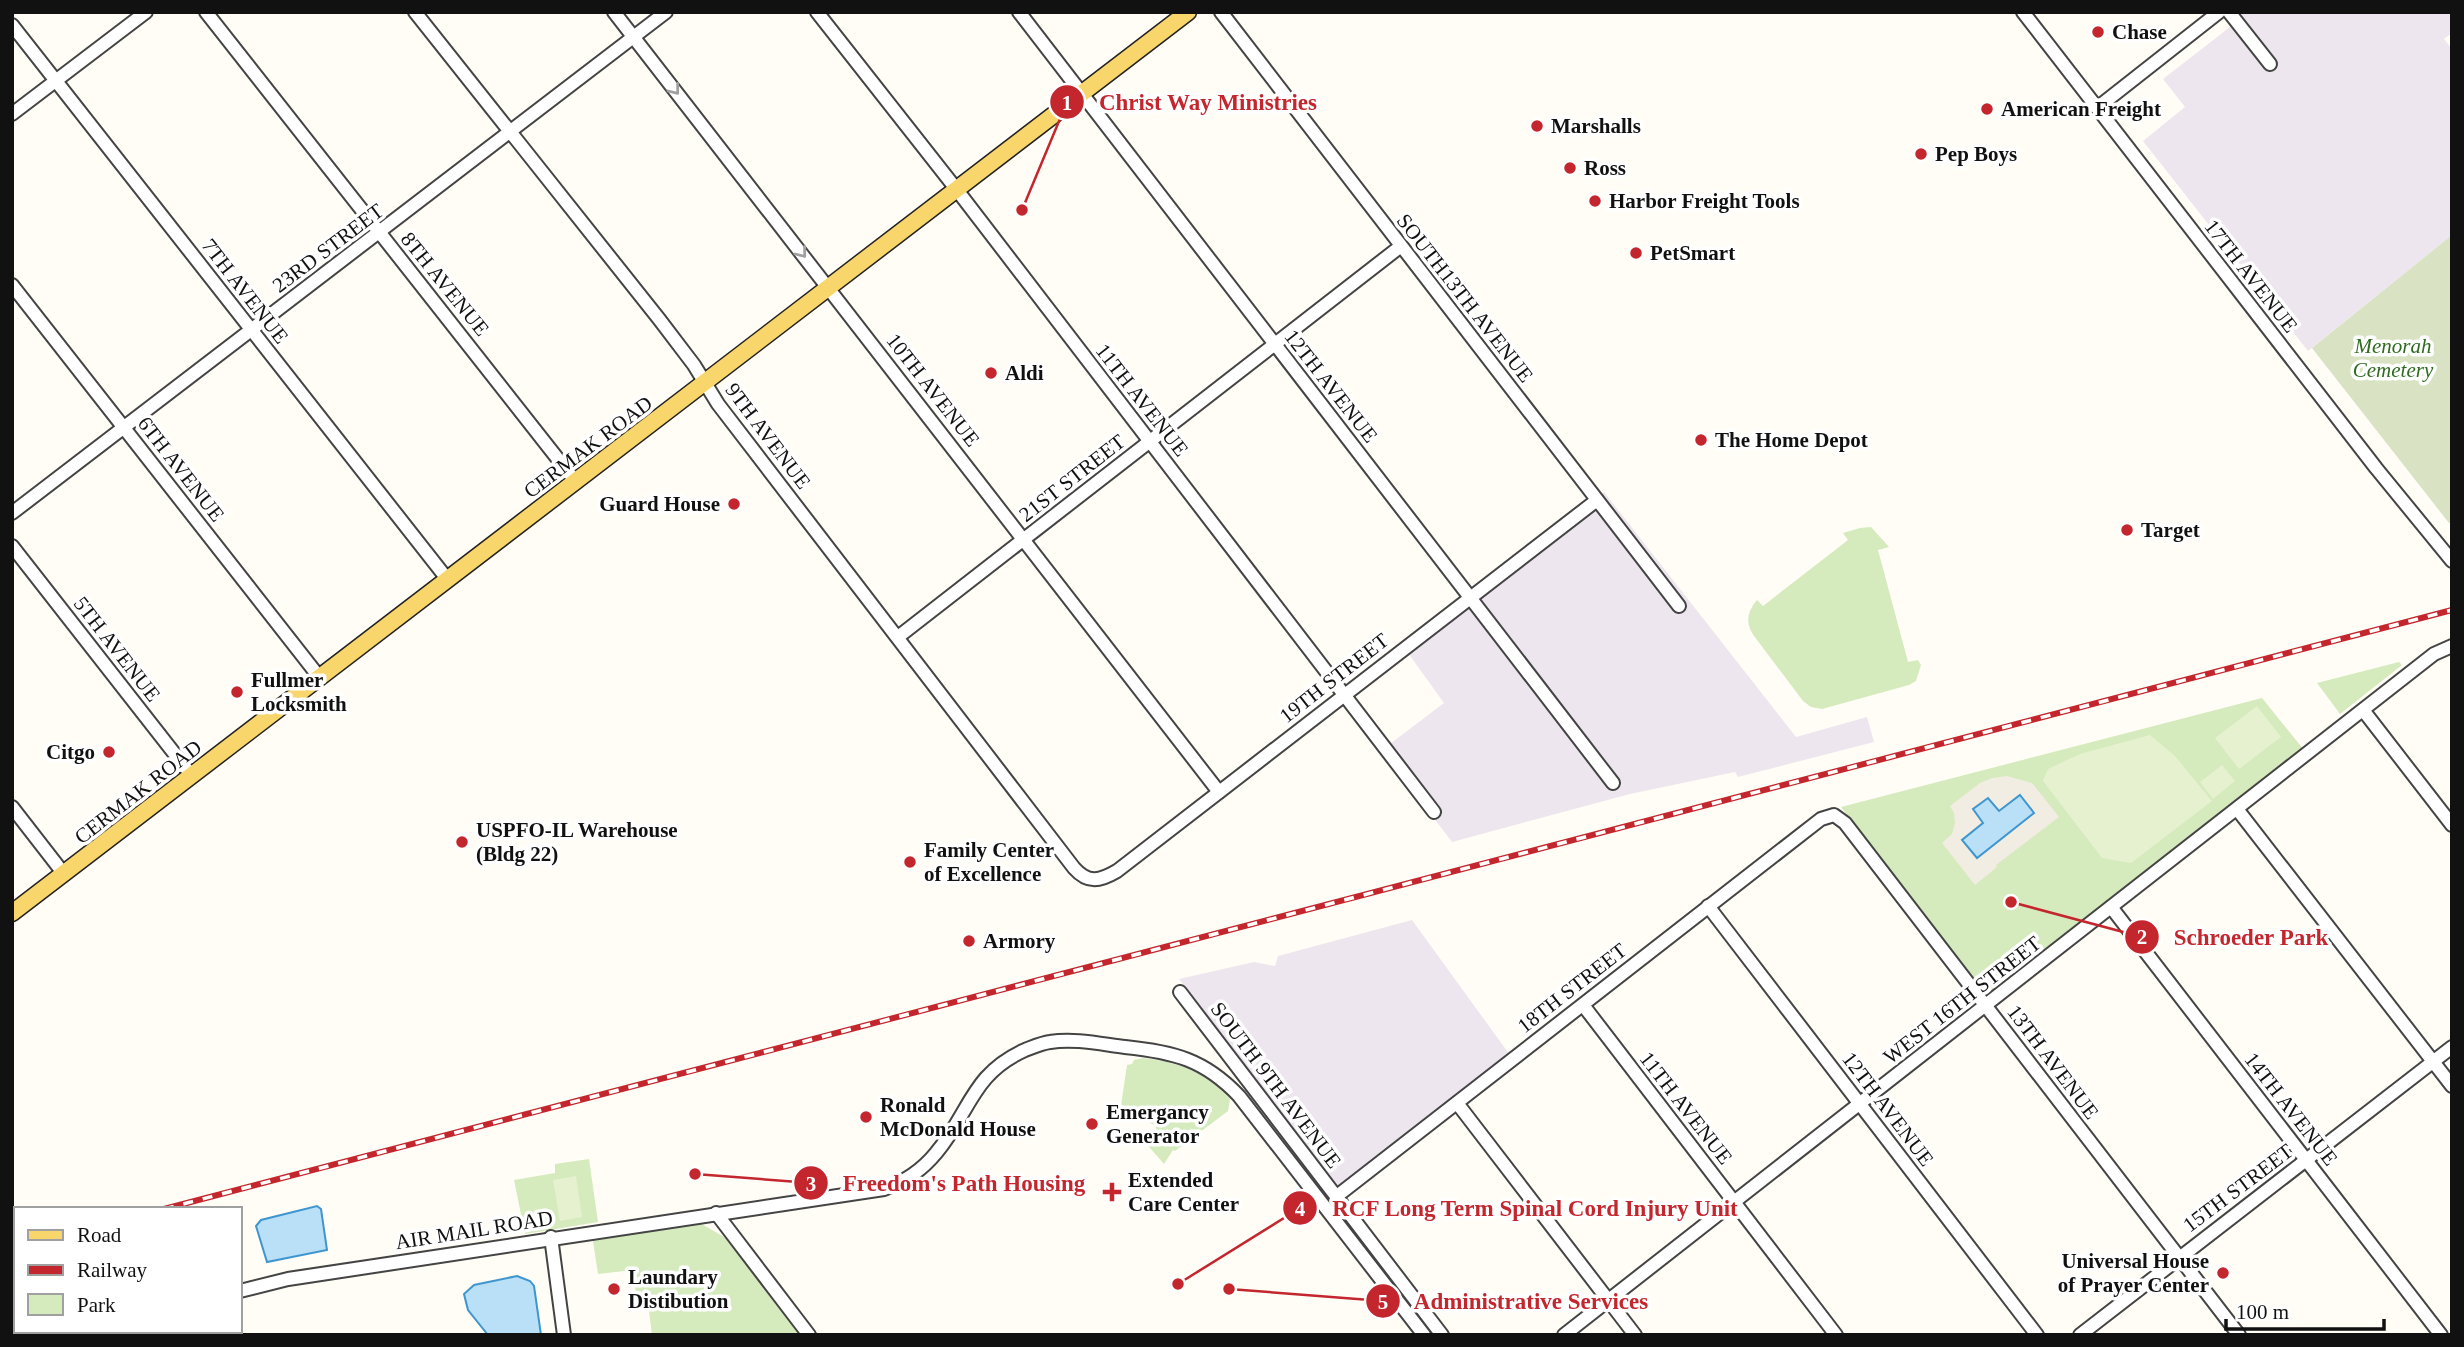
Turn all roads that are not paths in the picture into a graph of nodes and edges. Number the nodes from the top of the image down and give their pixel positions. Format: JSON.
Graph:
{"nodes":[{"id":1,"x":146,"y":12,"type":"edge"},
{"id":2,"x":206,"y":12,"type":"edge"},
{"id":3,"x":415,"y":12,"type":"edge"},
{"id":4,"x":614,"y":12,"type":"edge"},
{"id":5,"x":666,"y":12,"type":"edge"},
{"id":6,"x":817,"y":12,"type":"edge"},
{"id":7,"x":1019,"y":12,"type":"edge"},
{"id":8,"x":1188,"y":12,"type":"edge"},
{"id":9,"x":1221,"y":12,"type":"edge"},
{"id":10,"x":2022,"y":12,"type":"edge"},
{"id":11,"x":2219,"y":12,"type":"edge"},
{"id":12,"x":2229,"y":12,"type":"edge"},
{"id":13,"x":12,"y":26,"type":"edge"},
{"id":14,"x":633,"y":36,"type":"junction"},
{"id":15,"x":2270,"y":64,"type":"dead end"},
{"id":16,"x":56,"y":81,"type":"junction"},
{"id":17,"x":1082,"y":93,"type":"junction"},
{"id":18,"x":2097,"y":108,"type":"junction"},
{"id":19,"x":12,"y":114,"type":"edge"},
{"id":20,"x":510,"y":133,"type":"junction"},
{"id":21,"x":957,"y":190,"type":"junction"},
{"id":22,"x":379,"y":233,"type":"junction"},
{"id":23,"x":1401,"y":246,"type":"junction"},
{"id":24,"x":12,"y":285,"type":"edge"},
{"id":25,"x":829,"y":287,"type":"junction"},
{"id":26,"x":251,"y":330,"type":"junction"},
{"id":27,"x":1275,"y":344,"type":"junction"},
{"id":28,"x":705,"y":383,"type":"junction"},
{"id":29,"x":124,"y":428,"type":"junction"},
{"id":30,"x":1150,"y":442,"type":"junction"},
{"id":31,"x":576,"y":482,"type":"junction"},
{"id":32,"x":1597,"y":500,"type":"junction"},
{"id":33,"x":12,"y":513,"type":"edge"},
{"id":34,"x":1024,"y":539,"type":"junction"},
{"id":35,"x":12,"y":546,"type":"edge"},
{"id":36,"x":2452,"y":561,"type":"edge"},
{"id":37,"x":448,"y":580,"type":"junction"},
{"id":38,"x":1471,"y":598,"type":"junction"},
{"id":39,"x":1679,"y":606,"type":"dead end"},
{"id":40,"x":898,"y":637,"type":"junction"},
{"id":41,"x":2452,"y":646,"type":"edge"},
{"id":42,"x":320,"y":678,"type":"junction"},
{"id":43,"x":1344,"y":695,"type":"junction"},
{"id":44,"x":2363,"y":710,"type":"junction"},
{"id":45,"x":192,"y":776,"type":"junction"},
{"id":46,"x":1613,"y":783,"type":"dead end"},
{"id":47,"x":1219,"y":792,"type":"junction"},
{"id":48,"x":12,"y":807,"type":"edge"},
{"id":49,"x":2237,"y":809,"type":"junction"},
{"id":50,"x":1434,"y":812,"type":"dead end"},
{"id":51,"x":1834,"y":816,"type":"joint"},
{"id":52,"x":2452,"y":825,"type":"edge"},
{"id":53,"x":64,"y":874,"type":"junction"},
{"id":54,"x":1092,"y":880,"type":"joint"},
{"id":55,"x":1708,"y":906,"type":"junction"},
{"id":56,"x":2111,"y":907,"type":"junction"},
{"id":57,"x":12,"y":913,"type":"edge"},
{"id":58,"x":1180,"y":992,"type":"dead end"},
{"id":59,"x":1583,"y":1005,"type":"junction"},
{"id":60,"x":1986,"y":1006,"type":"junction"},
{"id":61,"x":2452,"y":1047,"type":"edge"},
{"id":62,"x":2433,"y":1062,"type":"junction"},
{"id":63,"x":2452,"y":1086,"type":"edge"},
{"id":64,"x":1457,"y":1103,"type":"junction"},
{"id":65,"x":1860,"y":1104,"type":"junction"},
{"id":66,"x":2306,"y":1160,"type":"junction"},
{"id":67,"x":1337,"y":1196,"type":"junction"},
{"id":68,"x":1735,"y":1202,"type":"junction"},
{"id":69,"x":716,"y":1213,"type":"junction"},
{"id":70,"x":551,"y":1237,"type":"junction"},
{"id":71,"x":2179,"y":1258,"type":"junction"},
{"id":72,"x":242,"y":1290,"type":"edge"},
{"id":73,"x":1608,"y":1300,"type":"junction"},
{"id":74,"x":564,"y":1335,"type":"edge"},
{"id":75,"x":809,"y":1335,"type":"edge"},
{"id":76,"x":1424,"y":1335,"type":"edge"},
{"id":77,"x":1442,"y":1335,"type":"edge"},
{"id":78,"x":1564,"y":1335,"type":"edge"},
{"id":79,"x":1635,"y":1335,"type":"edge"},
{"id":80,"x":1836,"y":1335,"type":"edge"},
{"id":81,"x":2037,"y":1335,"type":"edge"},
{"id":82,"x":2080,"y":1335,"type":"edge"},
{"id":83,"x":2239,"y":1335,"type":"edge"},
{"id":84,"x":2441,"y":1335,"type":"edge"}],
"edges":[{"from":1,"to":16,"type":"street"},
{"from":2,"to":22,"type":"street","name":"8TH AVENUE"},
{"from":3,"to":20,"type":"street","name":"9TH AVENUE"},
{"from":4,"to":14,"type":"street","name":"10TH AVENUE"},
{"from":5,"to":14,"type":"street","name":"23RD STREET"},
{"from":6,"to":21,"type":"street","name":"11TH AVENUE"},
{"from":7,"to":17,"type":"street","name":"12TH AVENUE"},
{"from":8,"to":17,"type":"main road","name":"CERMAK ROAD"},
{"from":9,"to":23,"type":"street","name":"SOUTH13TH AVENUE"},
{"from":10,"to":18,"type":"street","name":"17TH AVENUE"},
{"from":11,"to":18,"type":"street"},
{"from":12,"to":15,"type":"street"},
{"from":13,"to":16,"type":"street","name":"7TH AVENUE"},
{"from":14,"to":20,"type":"street","name":"23RD STREET"},
{"from":14,"to":25,"type":"street","name":"10TH AVENUE","one_way":true},
{"from":16,"to":19,"type":"street"},
{"from":16,"to":26,"type":"street","name":"7TH AVENUE"},
{"from":17,"to":21,"type":"main road","name":"CERMAK ROAD"},
{"from":17,"to":27,"type":"street","name":"12TH AVENUE"},
{"from":18,"to":36,"type":"street","name":"17TH AVENUE"},
{"from":20,"to":22,"type":"street","name":"23RD STREET"},
{"from":20,"to":28,"type":"street","name":"9TH AVENUE"},
{"from":21,"to":25,"type":"main road","name":"CERMAK ROAD"},
{"from":21,"to":30,"type":"street","name":"11TH AVENUE"},
{"from":22,"to":26,"type":"street","name":"23RD STREET"},
{"from":22,"to":31,"type":"street","name":"8TH AVENUE"},
{"from":23,"to":27,"type":"street","name":"21ST STREET"},
{"from":23,"to":32,"type":"street","name":"SOUTH13TH AVENUE"},
{"from":24,"to":29,"type":"street","name":"6TH AVENUE"},
{"from":25,"to":28,"type":"main road","name":"CERMAK ROAD"},
{"from":25,"to":34,"type":"street","name":"10TH AVENUE"},
{"from":26,"to":29,"type":"street","name":"23RD STREET"},
{"from":26,"to":37,"type":"street","name":"7TH AVENUE"},
{"from":27,"to":30,"type":"street","name":"21ST STREET"},
{"from":27,"to":38,"type":"street","name":"12TH AVENUE"},
{"from":28,"to":31,"type":"main road","name":"CERMAK ROAD"},
{"from":28,"to":40,"type":"street","name":"9TH AVENUE"},
{"from":29,"to":33,"type":"street","name":"23RD STREET"},
{"from":29,"to":42,"type":"street","name":"6TH AVENUE"},
{"from":30,"to":34,"type":"street","name":"21ST STREET"},
{"from":30,"to":43,"type":"street","name":"11TH AVENUE"},
{"from":31,"to":37,"type":"main road","name":"CERMAK ROAD"},
{"from":32,"to":38,"type":"street","name":"19TH STREET"},
{"from":32,"to":39,"type":"street","name":"SOUTH13TH AVENUE"},
{"from":34,"to":40,"type":"street","name":"21ST STREET"},
{"from":34,"to":47,"type":"street","name":"10TH AVENUE"},
{"from":35,"to":45,"type":"street","name":"5TH AVENUE"},
{"from":37,"to":42,"type":"main road","name":"CERMAK ROAD"},
{"from":38,"to":43,"type":"street","name":"19TH STREET"},
{"from":38,"to":46,"type":"street","name":"12TH AVENUE"},
{"from":40,"to":54,"type":"street","name":"9TH AVENUE"},
{"from":41,"to":44,"type":"street","name":"WEST 16TH STREET"},
{"from":42,"to":45,"type":"main road","name":"CERMAK ROAD"},
{"from":43,"to":47,"type":"street","name":"19TH STREET"},
{"from":43,"to":50,"type":"street","name":"11TH AVENUE"},
{"from":44,"to":49,"type":"street","name":"WEST 16TH STREET"},
{"from":44,"to":52,"type":"street"},
{"from":45,"to":53,"type":"main road","name":"CERMAK ROAD"},
{"from":47,"to":54,"type":"street","name":"19TH STREET"},
{"from":48,"to":53,"type":"street"},
{"from":49,"to":56,"type":"street","name":"WEST 16TH STREET"},
{"from":49,"to":62,"type":"street"},
{"from":51,"to":55,"type":"street","name":"18TH STREET"},
{"from":51,"to":60,"type":"street","name":"13TH AVENUE"},
{"from":53,"to":57,"type":"main road","name":"CERMAK ROAD"},
{"from":55,"to":59,"type":"street","name":"18TH STREET"},
{"from":55,"to":65,"type":"street","name":"12TH AVENUE"},
{"from":56,"to":60,"type":"street","name":"WEST 16TH STREET"},
{"from":56,"to":66,"type":"street","name":"14TH AVENUE"},
{"from":58,"to":67,"type":"street","name":"SOUTH 9TH AVENUE"},
{"from":59,"to":64,"type":"street","name":"18TH STREET"},
{"from":59,"to":68,"type":"street","name":"11TH AVENUE"},
{"from":60,"to":65,"type":"street","name":"WEST 16TH STREET"},
{"from":60,"to":71,"type":"street","name":"13TH AVENUE"},
{"from":61,"to":62,"type":"street","name":"15TH STREET"},
{"from":62,"to":63,"type":"street"},
{"from":62,"to":66,"type":"street","name":"15TH STREET"},
{"from":64,"to":67,"type":"street","name":"18TH STREET"},
{"from":64,"to":73,"type":"street"},
{"from":65,"to":68,"type":"street","name":"WEST 16TH STREET"},
{"from":65,"to":81,"type":"street","name":"12TH AVENUE"},
{"from":66,"to":71,"type":"street","name":"15TH STREET"},
{"from":66,"to":84,"type":"street","name":"14TH AVENUE"},
{"from":67,"to":77,"type":"street","name":"SOUTH 9TH AVENUE"},
{"from":68,"to":73,"type":"street","name":"WEST 16TH STREET"},
{"from":68,"to":80,"type":"street","name":"11TH AVENUE"},
{"from":69,"to":70,"type":"street","name":"AIR MAIL ROAD"},
{"from":69,"to":75,"type":"street"},
{"from":69,"to":76,"type":"street","name":"AIR MAIL ROAD"},
{"from":70,"to":72,"type":"street","name":"AIR MAIL ROAD"},
{"from":70,"to":74,"type":"street"},
{"from":71,"to":82,"type":"street","name":"15TH STREET"},
{"from":71,"to":83,"type":"street","name":"13TH AVENUE"},
{"from":73,"to":78,"type":"street","name":"WEST 16TH STREET"},
{"from":73,"to":79,"type":"street"}]}
